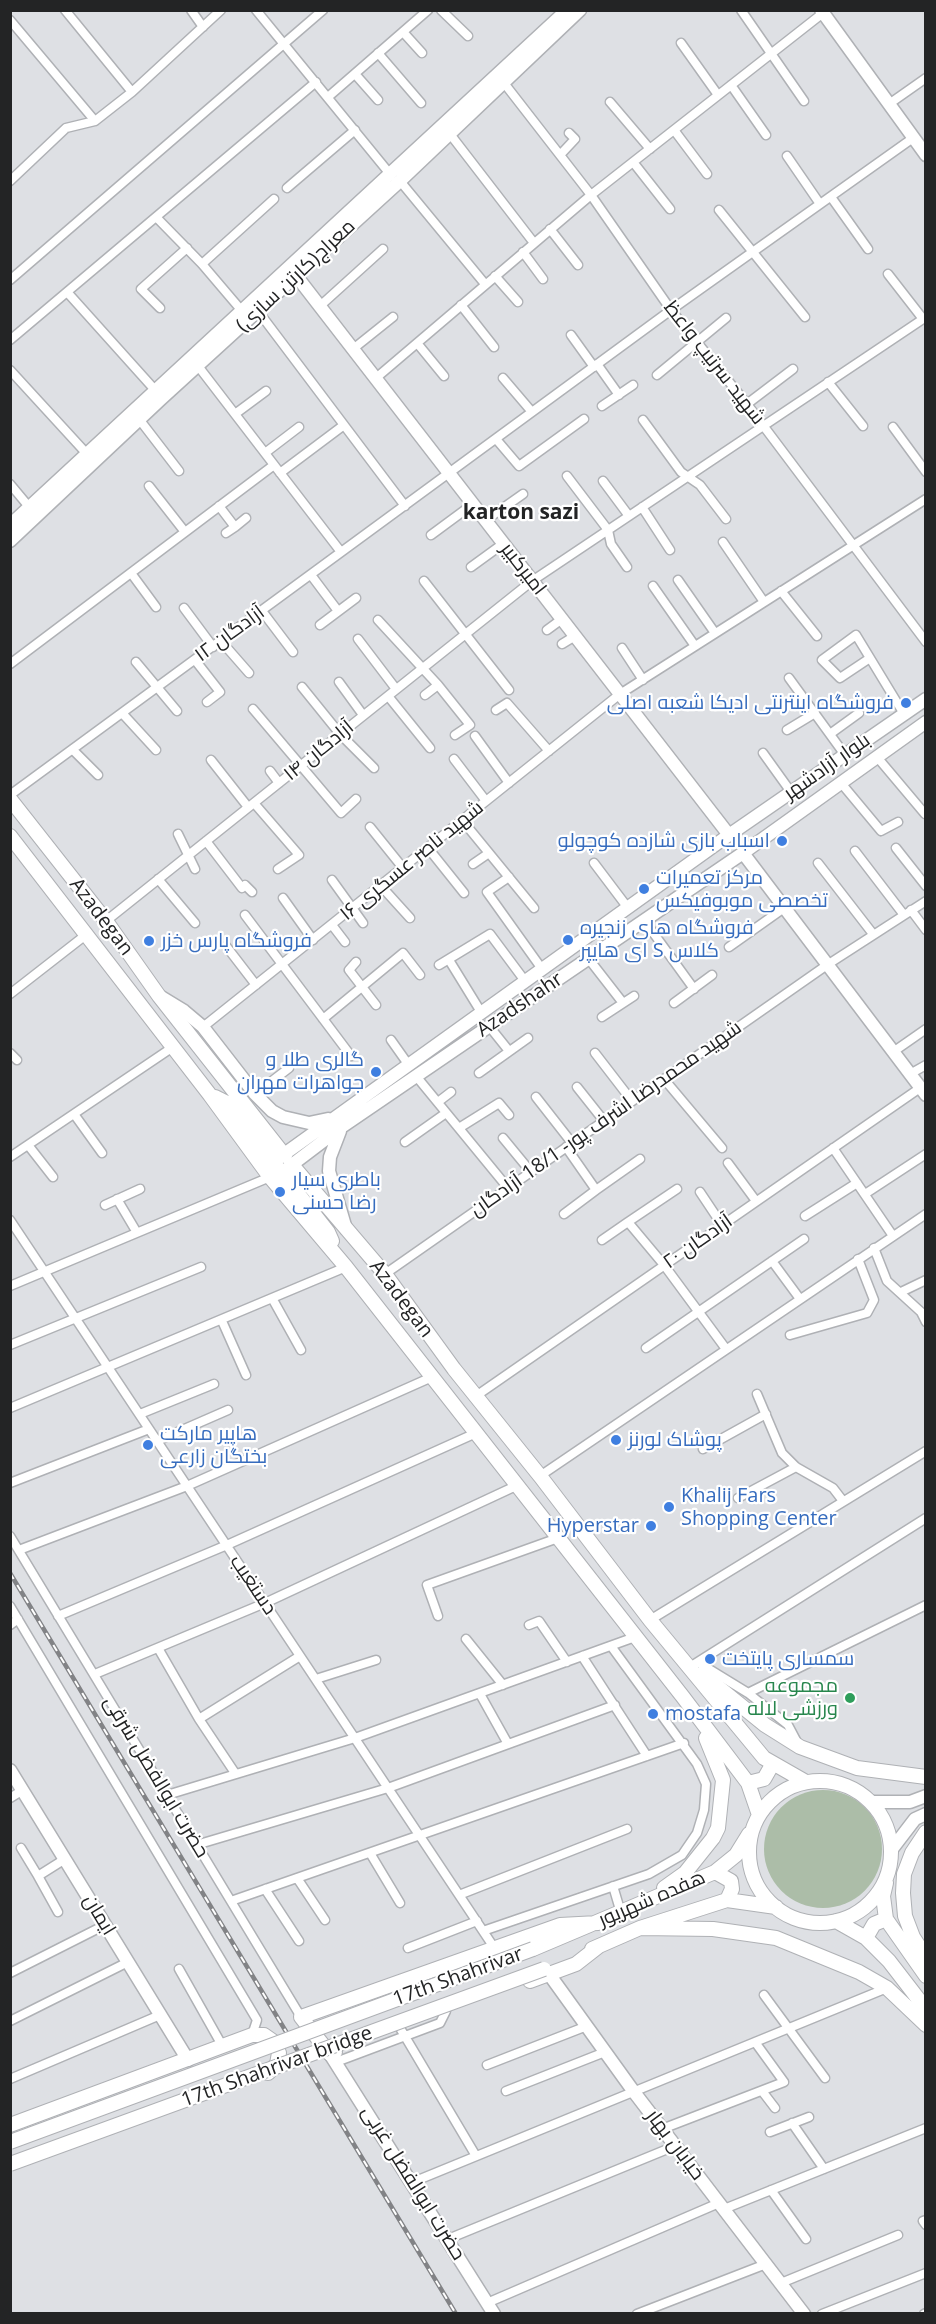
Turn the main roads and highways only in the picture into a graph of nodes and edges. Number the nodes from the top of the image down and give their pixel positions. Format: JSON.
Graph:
{"nodes":[{"id":1,"x":10,"y":797,"type":"edge"},
{"id":2,"x":10,"y":836,"type":"edge"},
{"id":3,"x":58,"y":860,"type":"junction"},
{"id":4,"x":38,"y":871,"type":"junction"},
{"id":5,"x":82,"y":891,"type":"junction"},
{"id":6,"x":62,"y":902,"type":"junction"},
{"id":7,"x":280,"y":1166,"type":"junction"},
{"id":8,"x":694,"y":1665,"type":"junction"},
{"id":9,"x":683,"y":1697,"type":"junction"},
{"id":10,"x":772,"y":1765,"type":"junction"},
{"id":11,"x":926,"y":1777,"type":"edge"},
{"id":12,"x":806,"y":1782,"type":"junction"},
{"id":13,"x":748,"y":1783,"type":"junction"},
{"id":14,"x":756,"y":1821,"type":"junction"},
{"id":15,"x":926,"y":1832,"type":"edge"},
{"id":16,"x":890,"y":1869,"type":"junction"},
{"id":17,"x":715,"y":1872,"type":"junction"},
{"id":18,"x":727,"y":1900,"type":"junction"},
{"id":19,"x":644,"y":1903,"type":"junction"},
{"id":20,"x":776,"y":1907,"type":"junction"},
{"id":21,"x":886,"y":1919,"type":"junction"},
{"id":22,"x":836,"y":1921,"type":"junction"},
{"id":23,"x":598,"y":1923,"type":"junction"},
{"id":24,"x":640,"y":1929,"type":"junction"},
{"id":25,"x":866,"y":1938,"type":"junction"},
{"id":26,"x":534,"y":1949,"type":"joint"},
{"id":27,"x":926,"y":1957,"type":"edge"},
{"id":28,"x":546,"y":1972,"type":"junction"},
{"id":29,"x":926,"y":1976,"type":"edge"},
{"id":30,"x":926,"y":2008,"type":"edge"},
{"id":31,"x":926,"y":2025,"type":"edge"},
{"id":32,"x":10,"y":2125,"type":"edge"},
{"id":33,"x":10,"y":2142,"type":"edge"},
{"id":34,"x":10,"y":2164,"type":"edge"},
{"id":35,"x":10,"y":2170,"type":"edge"}],
"edges":[{"from":1,"to":3,"type":"main road","name":"Azadegan"},
{"from":2,"to":4,"type":"main road","name":"Azadegan"},
{"from":3,"to":4,"type":"main road"},
{"from":3,"to":5,"type":"main road","name":"Azadegan"},
{"from":4,"to":6,"type":"main road","name":"Azadegan"},
{"from":5,"to":6,"type":"main road"},
{"from":5,"to":7,"type":"main road","name":"Azadegan"},
{"from":6,"to":7,"type":"main road","name":"Azadegan"},
{"from":7,"to":8,"type":"main road","name":"Azadegan"},
{"from":7,"to":9,"type":"main road","name":"Azadegan"},
{"from":8,"to":10,"type":"main road","name":"Azadegan"},
{"from":8,"to":11,"type":"main road"},
{"from":9,"to":13,"type":"main road","name":"Azadegan"},
{"from":9,"to":19,"type":"main road"},
{"from":10,"to":12,"type":"main road","name":"Azadegan"},
{"from":10,"to":13,"type":"main road"},
{"from":12,"to":14,"type":"main road"},
{"from":12,"to":16,"type":"main road"},
{"from":13,"to":14,"type":"main road","name":"Azadegan"},
{"from":14,"to":17,"type":"main road","name":"هفده شهریور"},
{"from":14,"to":20,"type":"main road"},
{"from":15,"to":27,"type":"main road"},
{"from":16,"to":21,"type":"main road"},
{"from":16,"to":22,"type":"main road"},
{"from":17,"to":18,"type":"main road"},
{"from":17,"to":19,"type":"main road","name":"هفده شهریور"},
{"from":18,"to":20,"type":"main road","name":"هفده شهریور"},
{"from":18,"to":24,"type":"main road","name":"هفده شهریور"},
{"from":19,"to":23,"type":"main road","name":"هفده شهریور"},
{"from":20,"to":22,"type":"main road"},
{"from":21,"to":25,"type":"main road"},
{"from":21,"to":29,"type":"main road"},
{"from":22,"to":25,"type":"main road"},
{"from":23,"to":26,"type":"main road","name":"هفده شهریور"},
{"from":23,"to":28,"type":"main road"},
{"from":24,"to":28,"type":"main road","name":"هفده شهریور"},
{"from":24,"to":31,"type":"main road"},
{"from":25,"to":30,"type":"main road"},
{"from":26,"to":33,"type":"main road","name":"17th Shahrivar","bridge":true},
{"from":28,"to":34,"type":"main road","name":"17th Shahrivar bridge","bridge":true},
{"from":32,"to":35,"type":"main road"}]}
